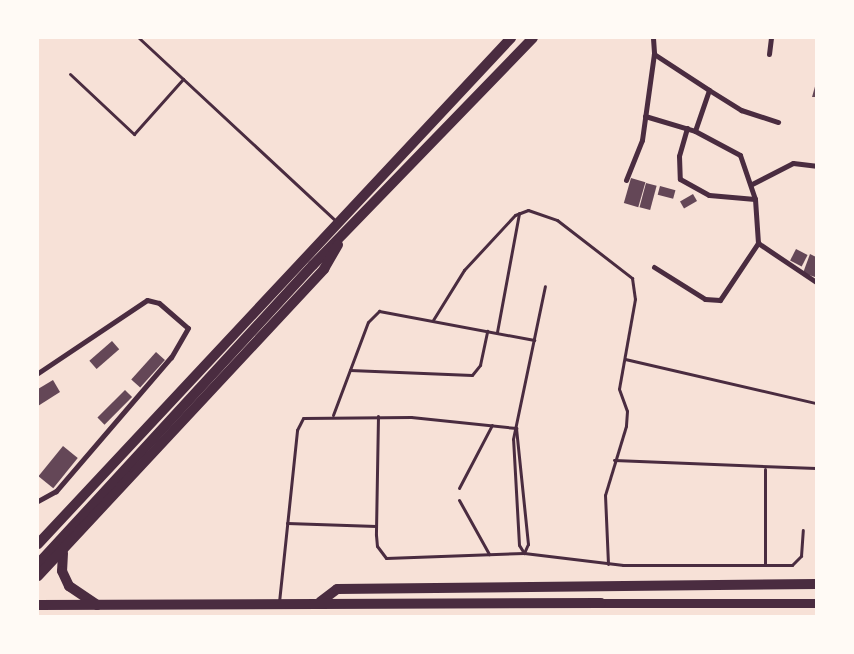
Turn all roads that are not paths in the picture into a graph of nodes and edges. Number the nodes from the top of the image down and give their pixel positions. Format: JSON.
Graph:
{"nodes":[{"id":1,"x":139,"y":38,"type":"edge"},
{"id":2,"x":511,"y":38,"type":"edge"},
{"id":3,"x":533,"y":38,"type":"edge"},
{"id":4,"x":653,"y":38,"type":"edge"},
{"id":5,"x":771,"y":38,"type":"edge"},
{"id":6,"x":654,"y":54,"type":"junction"},
{"id":7,"x":769,"y":54,"type":"dead end"},
{"id":8,"x":70,"y":74,"type":"dead end"},
{"id":9,"x":183,"y":79,"type":"junction"},
{"id":10,"x":708,"y":90,"type":"junction"},
{"id":11,"x":645,"y":116,"type":"junction"},
{"id":12,"x":778,"y":122,"type":"dead end"},
{"id":13,"x":687,"y":128,"type":"junction"},
{"id":14,"x":695,"y":131,"type":"junction"},
{"id":15,"x":816,"y":166,"type":"edge"},
{"id":16,"x":626,"y":180,"type":"dead end"},
{"id":17,"x":752,"y":184,"type":"junction"},
{"id":18,"x":755,"y":198,"type":"junction"},
{"id":19,"x":519,"y":213,"type":"junction"},
{"id":20,"x":337,"y":221,"type":"junction"},
{"id":21,"x":343,"y":235,"type":"junction"},
{"id":22,"x":758,"y":242,"type":"junction"},
{"id":23,"x":654,"y":267,"type":"dead end"},
{"id":24,"x":816,"y":282,"type":"edge"},
{"id":25,"x":545,"y":286,"type":"dead end"},
{"id":26,"x":432,"y":320,"type":"junction"},
{"id":27,"x":487,"y":330,"type":"junction"},
{"id":28,"x":496,"y":332,"type":"junction"},
{"id":29,"x":534,"y":340,"type":"junction"},
{"id":30,"x":624,"y":359,"type":"junction"},
{"id":31,"x":350,"y":370,"type":"junction"},
{"id":32,"x":38,"y":373,"type":"edge"},
{"id":33,"x":816,"y":403,"type":"edge"},
{"id":34,"x":333,"y":415,"type":"junction"},
{"id":35,"x":378,"y":416,"type":"junction"},
{"id":36,"x":492,"y":425,"type":"junction"},
{"id":37,"x":516,"y":428,"type":"junction"},
{"id":38,"x":614,"y":460,"type":"junction"},
{"id":39,"x":816,"y":468,"type":"edge"},
{"id":40,"x":765,"y":469,"type":"junction"},
{"id":41,"x":459,"y":488,"type":"dead end"},
{"id":42,"x":38,"y":500,"type":"edge"},
{"id":43,"x":458,"y":500,"type":"dead end"},
{"id":44,"x":288,"y":523,"type":"junction"},
{"id":45,"x":376,"y":526,"type":"junction"},
{"id":46,"x":803,"y":530,"type":"dead end"},
{"id":47,"x":38,"y":544,"type":"edge"},
{"id":48,"x":63,"y":552,"type":"junction"},
{"id":49,"x":524,"y":553,"type":"junction"},
{"id":50,"x":490,"y":555,"type":"junction"},
{"id":51,"x":38,"y":564,"type":"edge"},
{"id":52,"x":608,"y":564,"type":"junction"},
{"id":53,"x":765,"y":565,"type":"junction"},
{"id":54,"x":38,"y":576,"type":"edge"},
{"id":55,"x":816,"y":584,"type":"edge"},
{"id":56,"x":279,"y":602,"type":"junction"},
{"id":57,"x":320,"y":602,"type":"junction"},
{"id":58,"x":601,"y":603,"type":"joint"},
{"id":59,"x":816,"y":603,"type":"edge"},
{"id":60,"x":38,"y":605,"type":"edge"},
{"id":61,"x":97,"y":605,"type":"junction"}],
"edges":[{"from":1,"to":9,"type":"lane"},
{"from":2,"to":20,"type":"main road"},
{"from":3,"to":21,"type":"main road"},
{"from":4,"to":6,"type":"street"},
{"from":5,"to":7,"type":"street"},
{"from":6,"to":10,"type":"street"},
{"from":6,"to":11,"type":"street"},
{"from":8,"to":9,"type":"lane"},
{"from":9,"to":20,"type":"lane"},
{"from":10,"to":12,"type":"street"},
{"from":10,"to":14,"type":"street"},
{"from":11,"to":13,"type":"street"},
{"from":11,"to":16,"type":"street"},
{"from":13,"to":14,"type":"street"},
{"from":13,"to":18,"type":"street"},
{"from":14,"to":17,"type":"street"},
{"from":15,"to":17,"type":"street"},
{"from":17,"to":18,"type":"street"},
{"from":18,"to":22,"type":"street"},
{"from":19,"to":26,"type":"lane"},
{"from":19,"to":28,"type":"lane"},
{"from":19,"to":30,"type":"lane"},
{"from":20,"to":47,"type":"main road"},
{"from":21,"to":48,"type":"main road"},
{"from":21,"to":51,"type":"main road"},
{"from":22,"to":23,"type":"street"},
{"from":22,"to":24,"type":"street"},
{"from":25,"to":29,"type":"lane"},
{"from":26,"to":27,"type":"lane"},
{"from":26,"to":31,"type":"lane"},
{"from":27,"to":28,"type":"lane"},
{"from":27,"to":31,"type":"lane"},
{"from":28,"to":29,"type":"lane"},
{"from":29,"to":37,"type":"lane"},
{"from":30,"to":33,"type":"lane"},
{"from":30,"to":38,"type":"lane"},
{"from":31,"to":34,"type":"lane"},
{"from":32,"to":42,"type":"street"},
{"from":34,"to":35,"type":"lane"},
{"from":34,"to":44,"type":"lane"},
{"from":35,"to":36,"type":"lane"},
{"from":35,"to":45,"type":"lane"},
{"from":36,"to":37,"type":"lane"},
{"from":36,"to":41,"type":"lane"},
{"from":37,"to":49,"type":"lane"},
{"from":37,"to":49,"type":"lane"},
{"from":38,"to":40,"type":"lane"},
{"from":38,"to":52,"type":"lane"},
{"from":39,"to":40,"type":"lane"},
{"from":40,"to":53,"type":"lane"},
{"from":43,"to":50,"type":"lane"},
{"from":44,"to":45,"type":"lane"},
{"from":44,"to":56,"type":"lane"},
{"from":45,"to":50,"type":"lane"},
{"from":46,"to":53,"type":"lane"},
{"from":48,"to":54,"type":"main road"},
{"from":48,"to":61,"type":"main road"},
{"from":49,"to":50,"type":"lane"},
{"from":49,"to":52,"type":"lane"},
{"from":52,"to":53,"type":"lane"},
{"from":55,"to":57,"type":"main road"},
{"from":56,"to":57,"type":"main road"},
{"from":56,"to":61,"type":"main road"},
{"from":57,"to":58,"type":"main road"},
{"from":58,"to":59,"type":"main road"},
{"from":60,"to":61,"type":"main road"}]}
